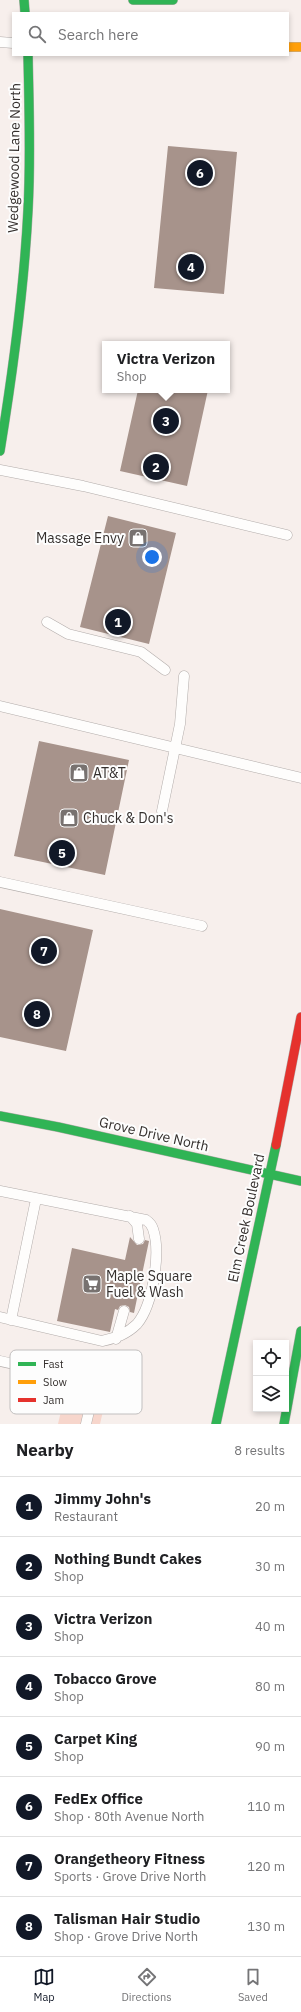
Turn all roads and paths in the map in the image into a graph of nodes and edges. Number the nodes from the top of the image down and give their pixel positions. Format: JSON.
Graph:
{"nodes":[{"id":1,"x":24,"y":0,"type":"edge"},
{"id":2,"x":134,"y":0,"type":"edge"},
{"id":3,"x":173,"y":0,"type":"edge"},
{"id":4,"x":25,"y":12,"type":"edge"},
{"id":5,"x":0,"y":42,"type":"edge"},
{"id":6,"x":12,"y":43,"type":"edge"},
{"id":7,"x":289,"y":47,"type":"edge"},
{"id":8,"x":301,"y":47,"type":"edge"},
{"id":9,"x":28,"y":56,"type":"edge"},
{"id":10,"x":3,"y":415,"type":"edge"},
{"id":11,"x":0,"y":451,"type":"edge"},
{"id":12,"x":0,"y":470,"type":"edge"},
{"id":13,"x":286,"y":534,"type":"dead end"},
{"id":14,"x":47,"y":622,"type":"dead end"},
{"id":15,"x":165,"y":670,"type":"dead end"},
{"id":16,"x":184,"y":676,"type":"dead end"},
{"id":17,"x":0,"y":706,"type":"edge"},
{"id":18,"x":175,"y":748,"type":"junction"},
{"id":19,"x":301,"y":778,"type":"edge"},
{"id":20,"x":162,"y":811,"type":"dead end"},
{"id":21,"x":0,"y":882,"type":"edge"},
{"id":22,"x":202,"y":926,"type":"dead end"},
{"id":23,"x":301,"y":1017,"type":"edge"},
{"id":24,"x":15,"y":1109,"type":"dead end"},
{"id":25,"x":0,"y":1116,"type":"edge"},
{"id":26,"x":58,"y":1127,"type":"junction"},
{"id":27,"x":270,"y":1174,"type":"junction"},
{"id":28,"x":301,"y":1182,"type":"edge"},
{"id":29,"x":0,"y":1191,"type":"edge"},
{"id":30,"x":36,"y":1199,"type":"junction"},
{"id":31,"x":130,"y":1216,"type":"junction"},
{"id":32,"x":139,"y":1239,"type":"dead end"},
{"id":33,"x":124,"y":1311,"type":"dead end"},
{"id":34,"x":0,"y":1317,"type":"edge"},
{"id":35,"x":11,"y":1320,"type":"junction"},
{"id":36,"x":301,"y":1331,"type":"edge"},
{"id":37,"x":116,"y":1338,"type":"junction"},
{"id":38,"x":0,"y":1361,"type":"edge"},
{"id":39,"x":10,"y":1363,"type":"edge"},
{"id":40,"x":88,"y":1414,"type":"edge"},
{"id":41,"x":86,"y":1424,"type":"edge"},
{"id":42,"x":216,"y":1424,"type":"edge"},
{"id":43,"x":284,"y":1424,"type":"edge"}],
"edges":[{"from":1,"to":4,"type":"street"},
{"from":2,"to":3,"type":"street"},
{"from":5,"to":6,"type":"lane"},
{"from":7,"to":8,"type":"street"},
{"from":9,"to":10,"type":"street","name":"Wedgewood Lane North"},
{"from":10,"to":11,"type":"street","name":"Wedgewood Lane North"},
{"from":12,"to":13,"type":"lane"},
{"from":14,"to":15,"type":"lane"},
{"from":16,"to":18,"type":"lane"},
{"from":17,"to":18,"type":"lane"},
{"from":18,"to":19,"type":"lane"},
{"from":18,"to":20,"type":"lane"},
{"from":21,"to":22,"type":"lane"},
{"from":23,"to":27,"type":"street","name":"Elm Creek Boulevard"},
{"from":24,"to":26,"type":"street"},
{"from":25,"to":26,"type":"street","name":"Grove Drive North"},
{"from":26,"to":27,"type":"street","name":"Grove Drive North"},
{"from":27,"to":28,"type":"street","name":"Grove Drive North"},
{"from":27,"to":42,"type":"street","name":"Elm Creek Boulevard"},
{"from":29,"to":30,"type":"lane"},
{"from":30,"to":31,"type":"lane"},
{"from":30,"to":35,"type":"lane"},
{"from":31,"to":32,"type":"lane"},
{"from":31,"to":37,"type":"lane"},
{"from":33,"to":37,"type":"lane"},
{"from":34,"to":35,"type":"lane"},
{"from":35,"to":37,"type":"lane"},
{"from":36,"to":43,"type":"street"},
{"from":38,"to":39,"type":"lane"},
{"from":40,"to":41,"type":"lane"}]}
